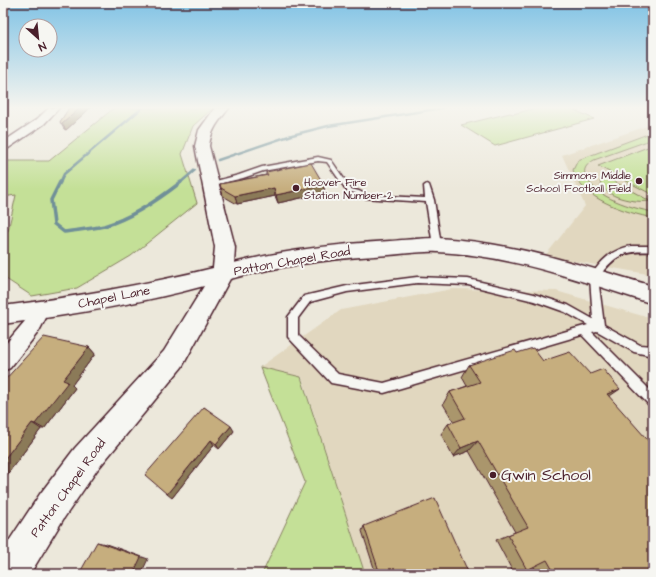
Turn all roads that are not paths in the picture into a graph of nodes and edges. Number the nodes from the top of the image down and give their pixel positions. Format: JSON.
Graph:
{"nodes":[{"id":1,"x":21,"y":135,"type":"edge"},
{"id":2,"x":203,"y":135,"type":"edge"},
{"id":3,"x":3,"y":147,"type":"edge"},
{"id":4,"x":210,"y":184,"type":"junction"},
{"id":5,"x":428,"y":186,"type":"dead end"},
{"id":6,"x":430,"y":200,"type":"junction"},
{"id":7,"x":437,"y":245,"type":"junction"},
{"id":8,"x":653,"y":249,"type":"edge"},
{"id":9,"x":223,"y":273,"type":"junction"},
{"id":10,"x":594,"y":278,"type":"junction"},
{"id":11,"x":653,"y":295,"type":"edge"},
{"id":12,"x":41,"y":310,"type":"junction"},
{"id":13,"x":4,"y":314,"type":"edge"},
{"id":14,"x":599,"y":326,"type":"junction"},
{"id":15,"x":584,"y":330,"type":"junction"},
{"id":16,"x":653,"y":351,"type":"edge"},
{"id":17,"x":3,"y":362,"type":"edge"},
{"id":18,"x":653,"y":401,"type":"edge"},
{"id":19,"x":9,"y":574,"type":"edge"}],
"edges":[{"from":1,"to":3,"type":"street"},
{"from":2,"to":4,"type":"street"},
{"from":4,"to":6,"type":"lane"},
{"from":4,"to":9,"type":"street"},
{"from":5,"to":6,"type":"lane"},
{"from":6,"to":7,"type":"lane"},
{"from":7,"to":9,"type":"street","name":"Patton Chapel Road"},
{"from":7,"to":10,"type":"street","name":"Patton Chapel Road"},
{"from":8,"to":10,"type":"lane"},
{"from":9,"to":12,"type":"street","name":"Chapel Lane"},
{"from":9,"to":19,"type":"street","name":"Patton Chapel Road"},
{"from":10,"to":11,"type":"street","name":"Patton Chapel Road"},
{"from":10,"to":14,"type":"lane"},
{"from":12,"to":13,"type":"street","name":"Chapel Lane"},
{"from":12,"to":17,"type":"street"},
{"from":14,"to":15,"type":"lane"},
{"from":14,"to":15,"type":"lane"},
{"from":14,"to":16,"type":"lane"},
{"from":15,"to":18,"type":"lane"}]}
